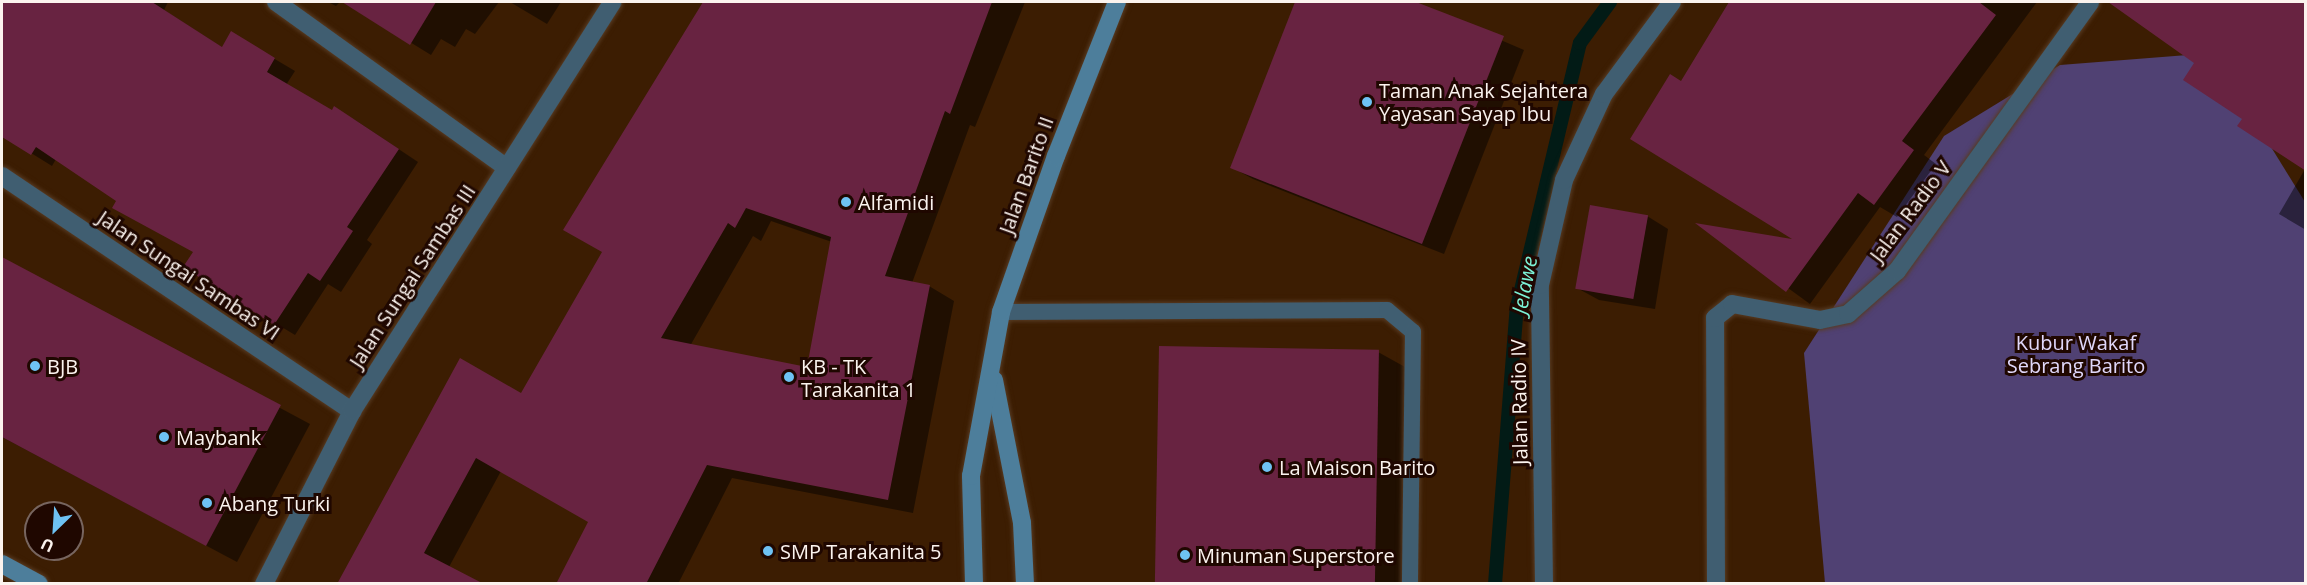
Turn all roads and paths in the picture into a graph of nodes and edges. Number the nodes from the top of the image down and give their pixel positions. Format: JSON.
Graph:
{"nodes":[{"id":1,"x":276,"y":2,"type":"edge"},
{"id":2,"x":613,"y":2,"type":"edge"},
{"id":3,"x":1117,"y":2,"type":"edge"},
{"id":4,"x":1672,"y":2,"type":"edge"},
{"id":5,"x":2090,"y":2,"type":"edge"},
{"id":6,"x":507,"y":168,"type":"junction"},
{"id":7,"x":2,"y":176,"type":"edge"},
{"id":8,"x":1001,"y":312,"type":"junction"},
{"id":9,"x":992,"y":369,"type":"junction"},
{"id":10,"x":352,"y":411,"type":"junction"},
{"id":11,"x":2,"y":564,"type":"edge"},
{"id":12,"x":39,"y":584,"type":"edge"},
{"id":13,"x":264,"y":584,"type":"edge"},
{"id":14,"x":974,"y":584,"type":"edge"},
{"id":15,"x":1025,"y":584,"type":"edge"},
{"id":16,"x":1410,"y":584,"type":"edge"},
{"id":17,"x":1544,"y":584,"type":"edge"},
{"id":18,"x":1716,"y":584,"type":"edge"}],
"edges":[{"from":1,"to":6,"type":"street"},
{"from":2,"to":6,"type":"street","name":"Jalan Sungai Sambas III"},
{"from":3,"to":8,"type":"street","name":"Jalan Barito II"},
{"from":4,"to":17,"type":"street","name":"Jalan Radio IV"},
{"from":5,"to":18,"type":"street","name":"Jalan Radio V"},
{"from":6,"to":10,"type":"street","name":"Jalan Sungai Sambas III"},
{"from":7,"to":10,"type":"street","name":"Jalan Sungai Sambas VI"},
{"from":8,"to":9,"type":"street","name":"Jalan Barito II"},
{"from":8,"to":16,"type":"lane"},
{"from":9,"to":14,"type":"street","name":"Jalan Barito II"},
{"from":9,"to":15,"type":"street","name":"Jalan Barito II"},
{"from":10,"to":13,"type":"street","name":"Jalan Sungai Sambas III"},
{"from":11,"to":12,"type":"street"}]}
